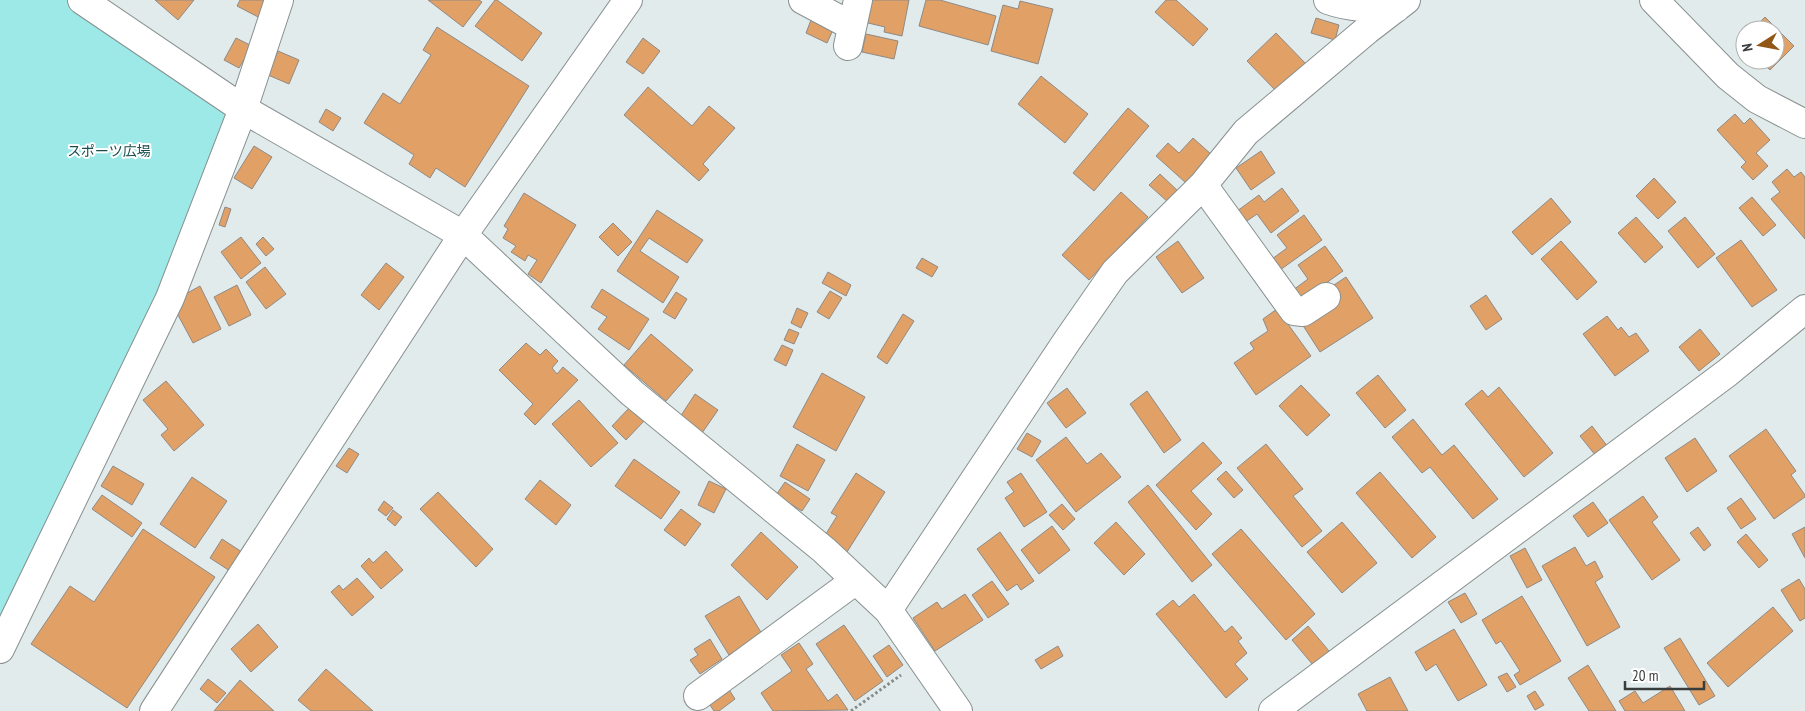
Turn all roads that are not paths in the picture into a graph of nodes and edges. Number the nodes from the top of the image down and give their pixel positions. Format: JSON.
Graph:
{"nodes":[{"id":1,"x":82,"y":0,"type":"edge"},
{"id":2,"x":279,"y":0,"type":"edge"},
{"id":3,"x":628,"y":0,"type":"edge"},
{"id":4,"x":803,"y":0,"type":"edge"},
{"id":5,"x":858,"y":0,"type":"edge"},
{"id":6,"x":1328,"y":0,"type":"edge"},
{"id":7,"x":1654,"y":0,"type":"edge"},
{"id":8,"x":1401,"y":4,"type":"edge"},
{"id":9,"x":243,"y":109,"type":"junction"},
{"id":10,"x":1805,"y":124,"type":"edge"},
{"id":11,"x":1203,"y":185,"type":"junction"},
{"id":12,"x":463,"y":235,"type":"junction"},
{"id":13,"x":1326,"y":297,"type":"dead end"},
{"id":14,"x":1805,"y":309,"type":"edge"},
{"id":15,"x":856,"y":580,"type":"junction"},
{"id":16,"x":888,"y":610,"type":"junction"},
{"id":17,"x":0,"y":649,"type":"edge"},
{"id":18,"x":698,"y":696,"type":"dead end"},
{"id":19,"x":154,"y":711,"type":"edge"},
{"id":20,"x":958,"y":711,"type":"edge"},
{"id":21,"x":1273,"y":711,"type":"edge"}],
"edges":[{"from":1,"to":9,"type":"street"},
{"from":2,"to":9,"type":"street"},
{"from":3,"to":12,"type":"street"},
{"from":4,"to":5,"type":"street"},
{"from":6,"to":8,"type":"street"},
{"from":7,"to":10,"type":"street"},
{"from":8,"to":11,"type":"street"},
{"from":9,"to":12,"type":"street"},
{"from":9,"to":17,"type":"street"},
{"from":11,"to":13,"type":"street"},
{"from":11,"to":16,"type":"street"},
{"from":12,"to":15,"type":"street"},
{"from":12,"to":19,"type":"street"},
{"from":14,"to":21,"type":"street"},
{"from":15,"to":16,"type":"street"},
{"from":15,"to":18,"type":"street"},
{"from":16,"to":20,"type":"street"}]}
